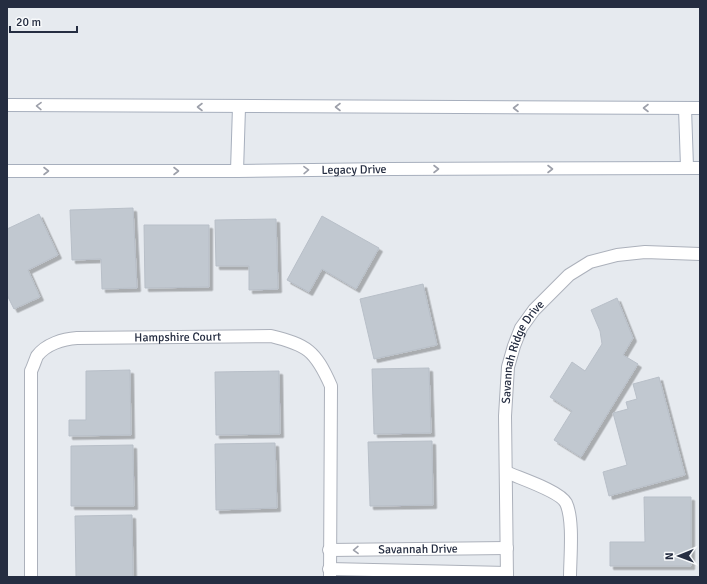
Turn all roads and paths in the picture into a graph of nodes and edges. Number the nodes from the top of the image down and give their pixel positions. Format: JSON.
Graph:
{"nodes":[{"id":1,"x":7,"y":105,"type":"edge"},
{"id":2,"x":239,"y":107,"type":"junction"},
{"id":3,"x":685,"y":108,"type":"junction"},
{"id":4,"x":700,"y":108,"type":"edge"},
{"id":5,"x":687,"y":168,"type":"junction"},
{"id":6,"x":700,"y":168,"type":"edge"},
{"id":7,"x":7,"y":171,"type":"edge"},
{"id":8,"x":237,"y":171,"type":"junction"},
{"id":9,"x":700,"y":254,"type":"edge"},
{"id":10,"x":506,"y":472,"type":"junction"},
{"id":11,"x":507,"y":548,"type":"junction"},
{"id":12,"x":329,"y":550,"type":"junction"},
{"id":13,"x":329,"y":573,"type":"edge"},
{"id":14,"x":507,"y":575,"type":"edge"},
{"id":15,"x":31,"y":577,"type":"edge"},
{"id":16,"x":570,"y":577,"type":"edge"}],
"edges":[{"from":2,"to":1,"type":"street","one_way":true},
{"from":3,"to":2,"type":"street","one_way":true},
{"from":2,"to":8,"type":"street"},
{"from":3,"to":4,"type":"street"},
{"from":3,"to":5,"type":"street"},
{"from":5,"to":6,"type":"street","name":"Legacy Drive"},
{"from":8,"to":5,"type":"street","name":"Legacy Drive","one_way":true},
{"from":7,"to":8,"type":"street","name":"Legacy Drive","one_way":true},
{"from":9,"to":10,"type":"street","name":"Savannah Ridge Drive"},
{"from":10,"to":11,"type":"street","name":"Savannah Ridge Drive"},
{"from":10,"to":16,"type":"street"},
{"from":11,"to":12,"type":"street","name":"Savannah Drive","one_way":true},
{"from":11,"to":14,"type":"street","name":"Savannah Ridge Drive"},
{"from":12,"to":13,"type":"street","name":"Hampshire Court"},
{"from":12,"to":15,"type":"street","name":"Hampshire Court"},
{"from":13,"to":14,"type":"street","name":"Savannah Drive"}]}
